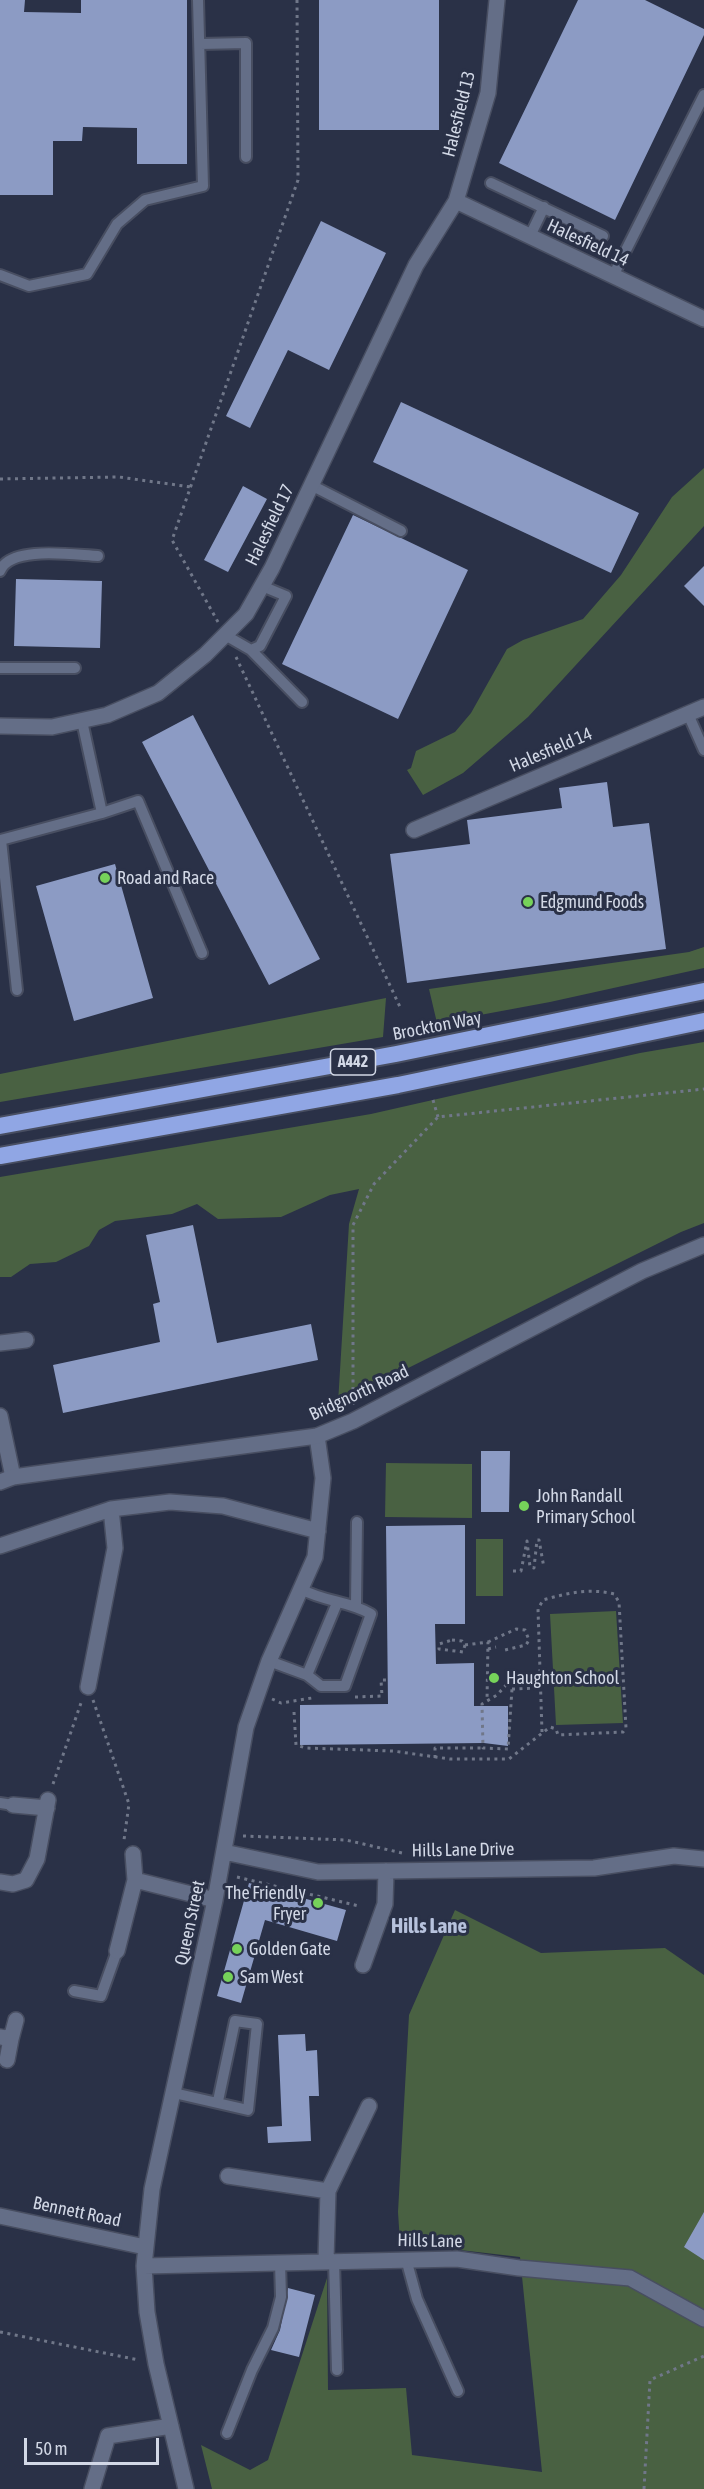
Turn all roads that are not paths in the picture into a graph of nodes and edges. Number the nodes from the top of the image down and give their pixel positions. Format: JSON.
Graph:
{"nodes":[{"id":1,"x":198,"y":0,"type":"edge"},
{"id":2,"x":497,"y":0,"type":"edge"},
{"id":3,"x":200,"y":44,"type":"junction"},
{"id":4,"x":704,"y":95,"type":"edge"},
{"id":5,"x":246,"y":158,"type":"dead end"},
{"id":6,"x":491,"y":183,"type":"dead end"},
{"id":7,"x":456,"y":201,"type":"junction"},
{"id":8,"x":544,"y":207,"type":"junction"},
{"id":9,"x":530,"y":236,"type":"junction"},
{"id":10,"x":603,"y":236,"type":"dead end"},
{"id":11,"x":0,"y":275,"type":"edge"},
{"id":12,"x":613,"y":276,"type":"junction"},
{"id":13,"x":704,"y":319,"type":"edge"},
{"id":14,"x":311,"y":485,"type":"junction"},
{"id":15,"x":401,"y":531,"type":"dead end"},
{"id":16,"x":98,"y":556,"type":"dead end"},
{"id":17,"x":0,"y":571,"type":"edge"},
{"id":18,"x":262,"y":586,"type":"junction"},
{"id":19,"x":225,"y":635,"type":"junction"},
{"id":20,"x":251,"y":650,"type":"junction"},
{"id":21,"x":0,"y":668,"type":"edge"},
{"id":22,"x":75,"y":668,"type":"dead end"},
{"id":23,"x":302,"y":702,"type":"dead end"},
{"id":24,"x":704,"y":707,"type":"edge"},
{"id":25,"x":688,"y":714,"type":"junction"},
{"id":26,"x":82,"y":721,"type":"junction"},
{"id":27,"x":0,"y":726,"type":"edge"},
{"id":28,"x":704,"y":750,"type":"edge"},
{"id":29,"x":102,"y":813,"type":"junction"},
{"id":30,"x":414,"y":830,"type":"dead end"},
{"id":31,"x":202,"y":953,"type":"dead end"},
{"id":32,"x":17,"y":990,"type":"dead end"},
{"id":33,"x":704,"y":991,"type":"edge"},
{"id":34,"x":704,"y":1021,"type":"edge"},
{"id":35,"x":0,"y":1126,"type":"edge"},
{"id":36,"x":0,"y":1156,"type":"edge"},
{"id":37,"x":704,"y":1245,"type":"edge"},
{"id":38,"x":26,"y":1340,"type":"dead end"},
{"id":39,"x":0,"y":1343,"type":"edge"},
{"id":40,"x":0,"y":1416,"type":"edge"},
{"id":41,"x":317,"y":1437,"type":"junction"},
{"id":42,"x":6,"y":1480,"type":"edge"},
{"id":43,"x":111,"y":1509,"type":"junction"},
{"id":44,"x":357,"y":1522,"type":"dead end"},
{"id":45,"x":318,"y":1531,"type":"junction"},
{"id":46,"x":0,"y":1546,"type":"edge"},
{"id":47,"x":302,"y":1589,"type":"junction"},
{"id":48,"x":337,"y":1603,"type":"junction"},
{"id":49,"x":356,"y":1605,"type":"junction"},
{"id":50,"x":269,"y":1660,"type":"junction"},
{"id":51,"x":307,"y":1675,"type":"junction"},
{"id":52,"x":88,"y":1687,"type":"road end"},
{"id":53,"x":7,"y":1804,"type":"edge"},
{"id":54,"x":224,"y":1852,"type":"junction"},
{"id":55,"x":133,"y":1854,"type":"road end"},
{"id":56,"x":704,"y":1859,"type":"edge"},
{"id":57,"x":386,"y":1871,"type":"junction"},
{"id":58,"x":135,"y":1880,"type":"junction"},
{"id":59,"x":0,"y":1882,"type":"edge"},
{"id":60,"x":215,"y":1900,"type":"junction"},
{"id":61,"x":117,"y":1951,"type":"joint"},
{"id":62,"x":363,"y":1965,"type":"dead end"},
{"id":63,"x":74,"y":1991,"type":"dead end"},
{"id":64,"x":16,"y":2020,"type":"dead end"},
{"id":65,"x":5,"y":2038,"type":"edge"},
{"id":66,"x":6,"y":2060,"type":"dead end"},
{"id":67,"x":174,"y":2093,"type":"junction"},
{"id":68,"x":218,"y":2101,"type":"junction"},
{"id":69,"x":369,"y":2106,"type":"dead end"},
{"id":70,"x":228,"y":2176,"type":"dead end"},
{"id":71,"x":328,"y":2191,"type":"junction"},
{"id":72,"x":0,"y":2216,"type":"edge"},
{"id":73,"x":145,"y":2247,"type":"junction"},
{"id":74,"x":406,"y":2259,"type":"junction"},
{"id":75,"x":330,"y":2260,"type":"junction"},
{"id":76,"x":280,"y":2262,"type":"junction"},
{"id":77,"x":144,"y":2266,"type":"junction"},
{"id":78,"x":704,"y":2319,"type":"edge"},
{"id":79,"x":337,"y":2370,"type":"dead end"},
{"id":80,"x":458,"y":2391,"type":"dead end"},
{"id":81,"x":171,"y":2426,"type":"junction"},
{"id":82,"x":227,"y":2433,"type":"dead end"},
{"id":83,"x":93,"y":2489,"type":"edge"},
{"id":84,"x":186,"y":2489,"type":"edge"}],
"edges":[{"from":1,"to":3,"type":"lane"},
{"from":2,"to":7,"type":"street","name":"Halesfield 13"},
{"from":3,"to":5,"type":"lane"},
{"from":3,"to":11,"type":"lane"},
{"from":4,"to":12,"type":"lane"},
{"from":6,"to":8,"type":"lane"},
{"from":7,"to":9,"type":"street","name":"Halesfield 14"},
{"from":7,"to":14,"type":"street","name":"Halesfield 17"},
{"from":8,"to":9,"type":"lane"},
{"from":8,"to":10,"type":"lane"},
{"from":9,"to":12,"type":"street","name":"Halesfield 14"},
{"from":12,"to":13,"type":"street","name":"Halesfield 14"},
{"from":14,"to":15,"type":"lane"},
{"from":14,"to":18,"type":"street","name":"Halesfield 17"},
{"from":16,"to":17,"type":"lane"},
{"from":18,"to":19,"type":"street","name":"Halesfield 17"},
{"from":18,"to":20,"type":"lane"},
{"from":19,"to":20,"type":"lane"},
{"from":19,"to":26,"type":"street","name":"Halesfield 17"},
{"from":20,"to":23,"type":"lane"},
{"from":21,"to":22,"type":"lane"},
{"from":24,"to":25,"type":"street","name":"Halesfield 14"},
{"from":25,"to":28,"type":"lane"},
{"from":25,"to":30,"type":"street","name":"Halesfield 14"},
{"from":26,"to":27,"type":"street","name":"Halesfield 17"},
{"from":26,"to":29,"type":"lane"},
{"from":29,"to":31,"type":"lane"},
{"from":29,"to":32,"type":"lane"},
{"from":33,"to":35,"type":"highway","name":"Brockton Way","number":"A442"},
{"from":34,"to":36,"type":"highway","number":"A442"},
{"from":37,"to":41,"type":"street","name":"Bridgnorth Road"},
{"from":38,"to":39,"type":"street"},
{"from":40,"to":42,"type":"street"},
{"from":41,"to":42,"type":"street","name":"Bridgnorth Road"},
{"from":41,"to":45,"type":"street","name":"Queen Street"},
{"from":43,"to":45,"type":"street"},
{"from":43,"to":46,"type":"street"},
{"from":43,"to":52,"type":"street"},
{"from":44,"to":49,"type":"lane"},
{"from":45,"to":47,"type":"street","name":"Queen Street"},
{"from":47,"to":48,"type":"lane"},
{"from":47,"to":50,"type":"street","name":"Queen Street"},
{"from":48,"to":49,"type":"lane"},
{"from":48,"to":51,"type":"lane"},
{"from":49,"to":51,"type":"lane"},
{"from":50,"to":51,"type":"lane"},
{"from":50,"to":54,"type":"street","name":"Queen Street"},
{"from":53,"to":59,"type":"street"},
{"from":54,"to":57,"type":"street","name":"Hills Lane Drive"},
{"from":54,"to":60,"type":"street","name":"Queen Street"},
{"from":55,"to":58,"type":"street"},
{"from":56,"to":57,"type":"street","name":"Hills Lane Drive"},
{"from":57,"to":62,"type":"street"},
{"from":58,"to":60,"type":"street"},
{"from":58,"to":61,"type":"street"},
{"from":60,"to":67,"type":"street","name":"Queen Street"},
{"from":61,"to":63,"type":"lane"},
{"from":64,"to":65,"type":"street"},
{"from":65,"to":66,"type":"street"},
{"from":67,"to":68,"type":"lane"},
{"from":67,"to":73,"type":"street","name":"Queen Street"},
{"from":68,"to":68,"type":"lane"},
{"from":69,"to":71,"type":"street"},
{"from":70,"to":71,"type":"street"},
{"from":71,"to":75,"type":"street"},
{"from":72,"to":73,"type":"street","name":"Bennett Road"},
{"from":73,"to":77,"type":"street","name":"Queen Street"},
{"from":74,"to":75,"type":"street","name":"Hills Lane"},
{"from":74,"to":78,"type":"street","name":"Hills Lane"},
{"from":74,"to":80,"type":"lane"},
{"from":75,"to":76,"type":"street","name":"Hills Lane"},
{"from":75,"to":79,"type":"lane"},
{"from":76,"to":77,"type":"street","name":"Hills Lane"},
{"from":76,"to":82,"type":"lane"},
{"from":77,"to":81,"type":"street","name":"Queen Street"},
{"from":81,"to":83,"type":"street"},
{"from":81,"to":84,"type":"street","name":"Queen Street"}]}
